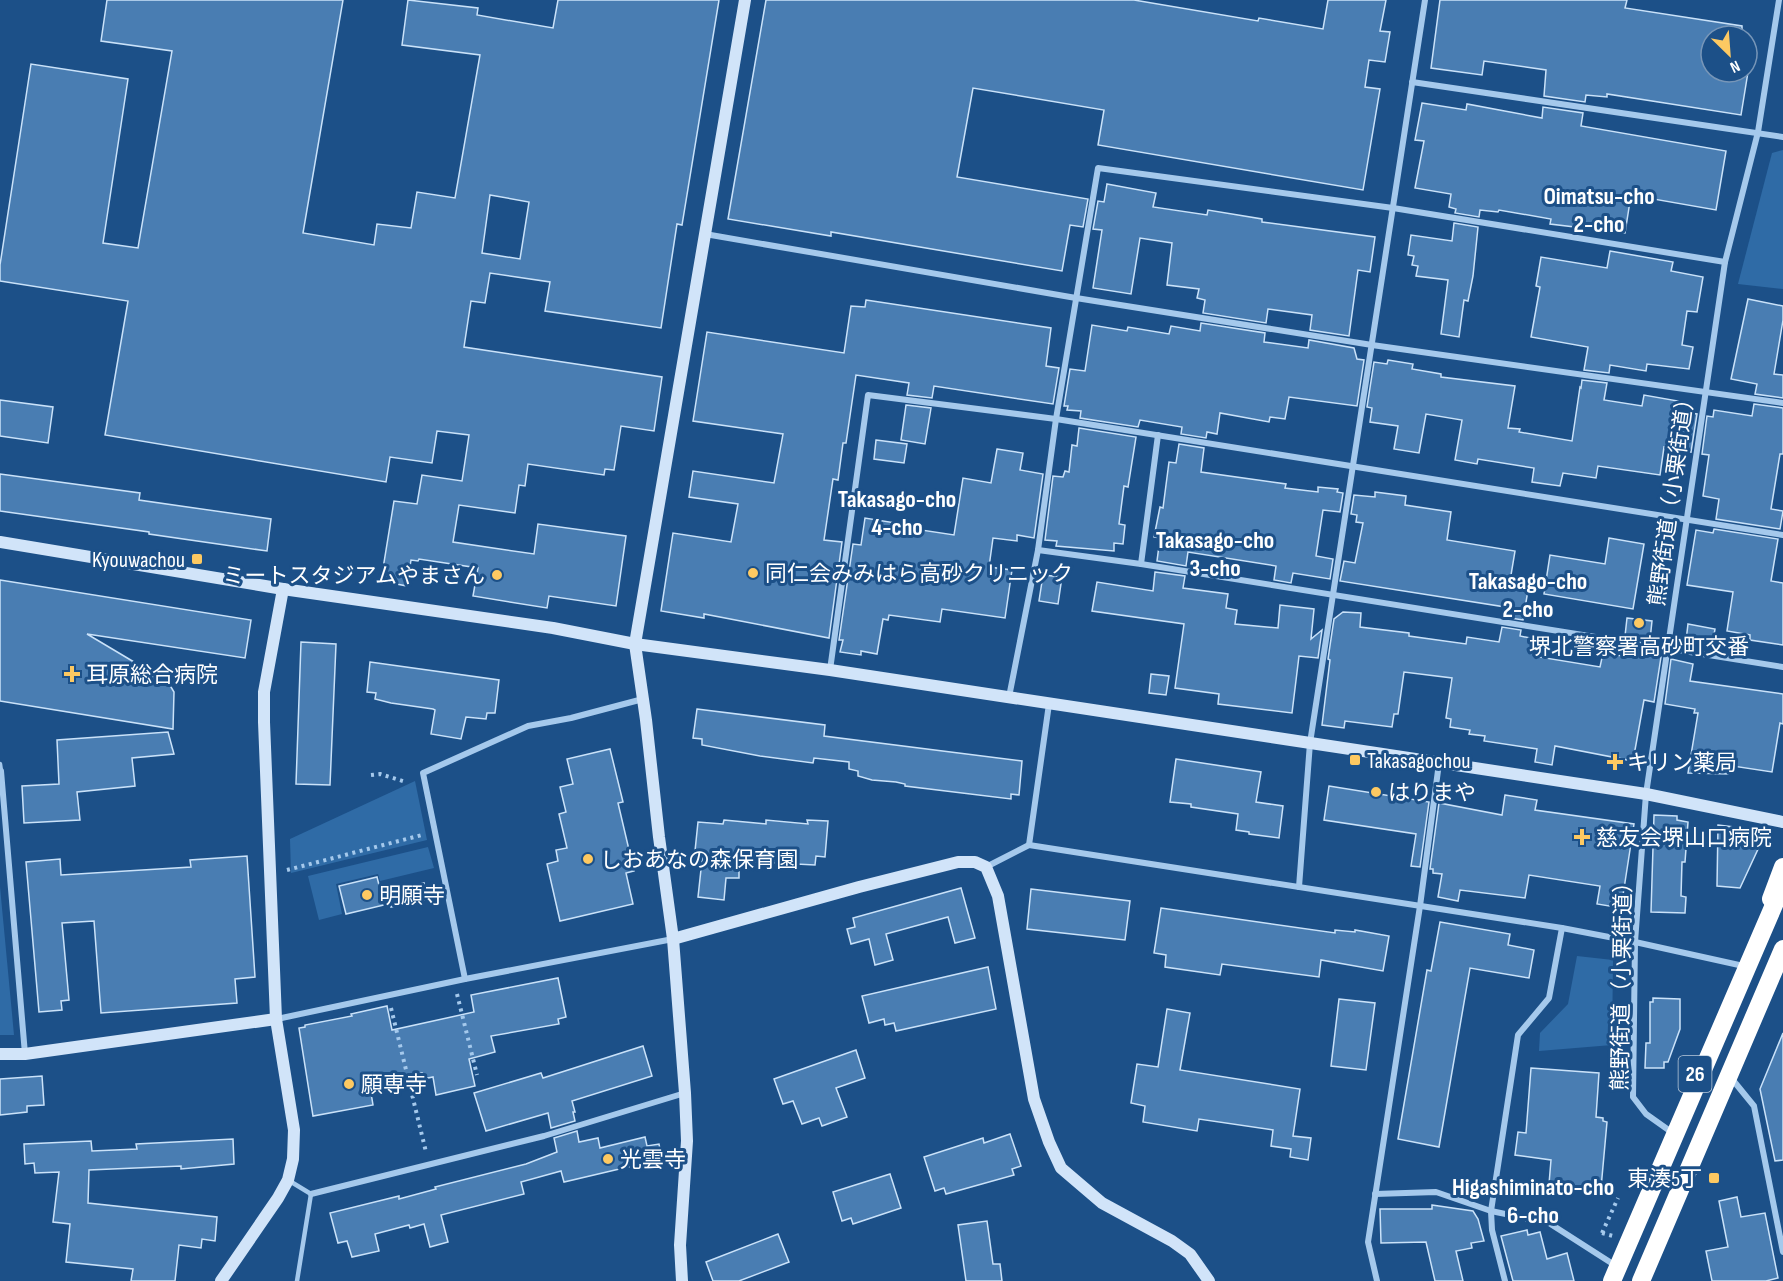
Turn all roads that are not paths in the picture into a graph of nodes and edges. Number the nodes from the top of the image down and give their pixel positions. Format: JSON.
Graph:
{"nodes":[{"id":1,"x":745,"y":0,"type":"edge"},
{"id":2,"x":1425,"y":0,"type":"edge"},
{"id":3,"x":1780,"y":4,"type":"edge"},
{"id":4,"x":1413,"y":82,"type":"junction"},
{"id":5,"x":1758,"y":132,"type":"junction"},
{"id":6,"x":1783,"y":137,"type":"edge"},
{"id":7,"x":1393,"y":208,"type":"junction"},
{"id":8,"x":704,"y":234,"type":"junction"},
{"id":9,"x":1725,"y":262,"type":"junction"},
{"id":10,"x":1076,"y":298,"type":"junction"},
{"id":11,"x":1372,"y":345,"type":"junction"},
{"id":12,"x":1705,"y":391,"type":"junction"},
{"id":13,"x":1783,"y":403,"type":"edge"},
{"id":14,"x":1056,"y":419,"type":"junction"},
{"id":15,"x":1158,"y":435,"type":"junction"},
{"id":16,"x":1353,"y":466,"type":"junction"},
{"id":17,"x":1686,"y":519,"type":"junction"},
{"id":18,"x":1783,"y":535,"type":"edge"},
{"id":19,"x":0,"y":542,"type":"edge"},
{"id":20,"x":1038,"y":550,"type":"junction"},
{"id":21,"x":1141,"y":564,"type":"junction"},
{"id":22,"x":283,"y":589,"type":"junction"},
{"id":23,"x":1334,"y":597,"type":"junction"},
{"id":24,"x":635,"y":644,"type":"junction"},
{"id":25,"x":1668,"y":648,"type":"junction"},
{"id":26,"x":1783,"y":667,"type":"edge"},
{"id":27,"x":830,"y":670,"type":"junction"},
{"id":28,"x":1009,"y":697,"type":"junction"},
{"id":29,"x":643,"y":699,"type":"junction"},
{"id":30,"x":1049,"y":703,"type":"junction"},
{"id":31,"x":1311,"y":743,"type":"junction"},
{"id":32,"x":1439,"y":762,"type":"junction"},
{"id":33,"x":0,"y":764,"type":"edge"},
{"id":34,"x":1,"y":771,"type":"edge"},
{"id":35,"x":1646,"y":794,"type":"junction"},
{"id":36,"x":1783,"y":822,"type":"edge"},
{"id":37,"x":1029,"y":845,"type":"junction"},
{"id":38,"x":986,"y":867,"type":"junction"},
{"id":39,"x":1783,"y":867,"type":"edge"},
{"id":40,"x":1783,"y":884,"type":"edge"},
{"id":41,"x":1299,"y":887,"type":"junction"},
{"id":42,"x":1420,"y":906,"type":"junction"},
{"id":43,"x":1562,"y":928,"type":"junction"},
{"id":44,"x":673,"y":939,"type":"junction"},
{"id":45,"x":1635,"y":942,"type":"junction"},
{"id":46,"x":1783,"y":949,"type":"edge"},
{"id":47,"x":1739,"y":965,"type":"junction"},
{"id":48,"x":1783,"y":968,"type":"edge"},
{"id":49,"x":465,"y":979,"type":"junction"},
{"id":50,"x":276,"y":1019,"type":"junction"},
{"id":51,"x":0,"y":1054,"type":"edge"},
{"id":52,"x":26,"y":1054,"type":"junction"},
{"id":53,"x":1732,"y":1079,"type":"junction"},
{"id":54,"x":685,"y":1093,"type":"junction"},
{"id":55,"x":1670,"y":1131,"type":"junction"},
{"id":56,"x":288,"y":1180,"type":"junction"},
{"id":57,"x":311,"y":1194,"type":"junction"},
{"id":58,"x":1375,"y":1194,"type":"junction"},
{"id":59,"x":1491,"y":1211,"type":"junction"},
{"id":60,"x":1783,"y":1252,"type":"edge"},
{"id":61,"x":1613,"y":1272,"type":"edge"},
{"id":62,"x":220,"y":1281,"type":"edge"},
{"id":63,"x":297,"y":1281,"type":"edge"},
{"id":64,"x":682,"y":1281,"type":"edge"},
{"id":65,"x":1209,"y":1281,"type":"edge"},
{"id":66,"x":1377,"y":1281,"type":"edge"},
{"id":67,"x":1505,"y":1281,"type":"edge"},
{"id":68,"x":1606,"y":1281,"type":"edge"},
{"id":69,"x":1641,"y":1281,"type":"edge"},
{"id":70,"x":1646,"y":1281,"type":"edge"}],
"edges":[{"from":1,"to":8,"type":"street"},
{"from":2,"to":4,"type":"street"},
{"from":3,"to":5,"type":"street","name":"熊野街道（小栗街道）"},
{"from":4,"to":5,"type":"street"},
{"from":4,"to":7,"type":"street"},
{"from":5,"to":6,"type":"street"},
{"from":5,"to":9,"type":"street","name":"熊野街道（小栗街道）"},
{"from":7,"to":9,"type":"street"},
{"from":7,"to":10,"type":"street"},
{"from":7,"to":11,"type":"street"},
{"from":8,"to":10,"type":"street"},
{"from":8,"to":24,"type":"street"},
{"from":9,"to":12,"type":"street","name":"熊野街道（小栗街道）"},
{"from":10,"to":11,"type":"street"},
{"from":10,"to":14,"type":"street"},
{"from":11,"to":12,"type":"street"},
{"from":11,"to":16,"type":"street"},
{"from":12,"to":13,"type":"street"},
{"from":12,"to":17,"type":"street","name":"熊野街道（小栗街道）"},
{"from":14,"to":15,"type":"street"},
{"from":14,"to":20,"type":"street"},
{"from":14,"to":27,"type":"street"},
{"from":15,"to":16,"type":"street"},
{"from":15,"to":21,"type":"street"},
{"from":16,"to":17,"type":"street"},
{"from":16,"to":23,"type":"street"},
{"from":17,"to":18,"type":"street"},
{"from":17,"to":25,"type":"street","name":"熊野街道（小栗街道）"},
{"from":19,"to":22,"type":"street"},
{"from":20,"to":21,"type":"street"},
{"from":20,"to":28,"type":"street"},
{"from":21,"to":23,"type":"street"},
{"from":22,"to":24,"type":"street"},
{"from":22,"to":50,"type":"street"},
{"from":23,"to":25,"type":"street"},
{"from":23,"to":31,"type":"street"},
{"from":24,"to":27,"type":"street"},
{"from":24,"to":29,"type":"street"},
{"from":25,"to":26,"type":"street"},
{"from":25,"to":35,"type":"street","name":"熊野街道（小栗街道）"},
{"from":27,"to":28,"type":"street"},
{"from":28,"to":30,"type":"street"},
{"from":29,"to":44,"type":"street"},
{"from":29,"to":49,"type":"street"},
{"from":30,"to":31,"type":"street"},
{"from":30,"to":37,"type":"street"},
{"from":31,"to":32,"type":"street"},
{"from":31,"to":41,"type":"street"},
{"from":32,"to":35,"type":"street"},
{"from":32,"to":42,"type":"street"},
{"from":33,"to":34,"type":"lane"},
{"from":34,"to":52,"type":"street"},
{"from":35,"to":36,"type":"street"},
{"from":35,"to":45,"type":"street","name":"熊野街道（小栗街道）"},
{"from":37,"to":38,"type":"street"},
{"from":37,"to":41,"type":"street"},
{"from":38,"to":44,"type":"street"},
{"from":38,"to":65,"type":"street"},
{"from":39,"to":47,"type":"highway","number":"26"},
{"from":40,"to":61,"type":"highway","number":"26","bridge":true},
{"from":41,"to":42,"type":"street"},
{"from":42,"to":43,"type":"street"},
{"from":42,"to":58,"type":"street"},
{"from":43,"to":45,"type":"street"},
{"from":43,"to":59,"type":"street"},
{"from":44,"to":49,"type":"street"},
{"from":44,"to":54,"type":"street"},
{"from":45,"to":47,"type":"street"},
{"from":45,"to":55,"type":"street","name":"熊野街道（小栗街道）"},
{"from":46,"to":69,"type":"highway","number":"26","bridge":true},
{"from":47,"to":55,"type":"highway","number":"26"},
{"from":48,"to":53,"type":"highway","number":"26"},
{"from":49,"to":50,"type":"street"},
{"from":50,"to":52,"type":"street"},
{"from":50,"to":56,"type":"street"},
{"from":51,"to":52,"type":"street"},
{"from":53,"to":60,"type":"street"},
{"from":53,"to":70,"type":"highway","number":"26"},
{"from":54,"to":57,"type":"street"},
{"from":54,"to":64,"type":"street"},
{"from":55,"to":61,"type":"highway","number":"26"},
{"from":56,"to":57,"type":"lane"},
{"from":56,"to":62,"type":"street"},
{"from":57,"to":63,"type":"lane"},
{"from":58,"to":59,"type":"street"},
{"from":58,"to":66,"type":"street"},
{"from":59,"to":61,"type":"street"},
{"from":59,"to":67,"type":"street"},
{"from":61,"to":68,"type":"highway","number":"26"}]}
